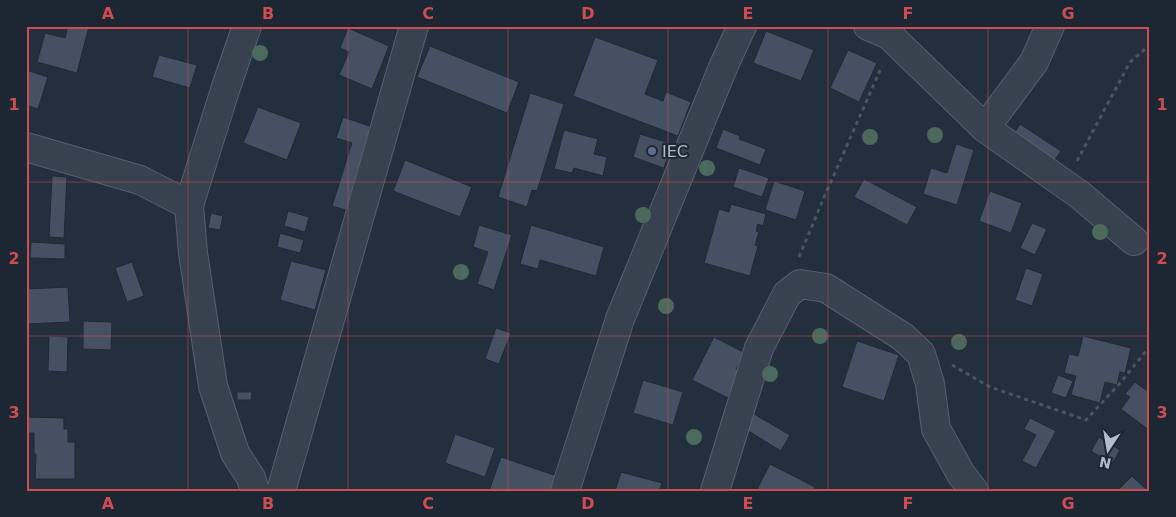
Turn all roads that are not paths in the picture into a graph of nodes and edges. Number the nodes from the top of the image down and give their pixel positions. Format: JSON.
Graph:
{"nodes":[{"id":1,"x":247,"y":26,"type":"edge"},
{"id":2,"x":414,"y":26,"type":"edge"},
{"id":3,"x":742,"y":26,"type":"edge"},
{"id":4,"x":868,"y":26,"type":"edge"},
{"id":5,"x":1050,"y":26,"type":"edge"},
{"id":6,"x":985,"y":128,"type":"junction"},
{"id":7,"x":26,"y":147,"type":"edge"},
{"id":8,"x":189,"y":205,"type":"junction"},
{"id":9,"x":1134,"y":241,"type":"dead end"},
{"id":10,"x":255,"y":491,"type":"edge"},
{"id":11,"x":281,"y":491,"type":"edge"},
{"id":12,"x":565,"y":491,"type":"edge"},
{"id":13,"x":715,"y":491,"type":"edge"},
{"id":14,"x":974,"y":491,"type":"edge"}],
"edges":[{"from":1,"to":8,"type":"street"},
{"from":2,"to":11,"type":"street"},
{"from":3,"to":12,"type":"street"},
{"from":4,"to":6,"type":"street"},
{"from":5,"to":6,"type":"street"},
{"from":6,"to":9,"type":"street"},
{"from":7,"to":8,"type":"street"},
{"from":8,"to":10,"type":"street"},
{"from":13,"to":14,"type":"street"}]}
